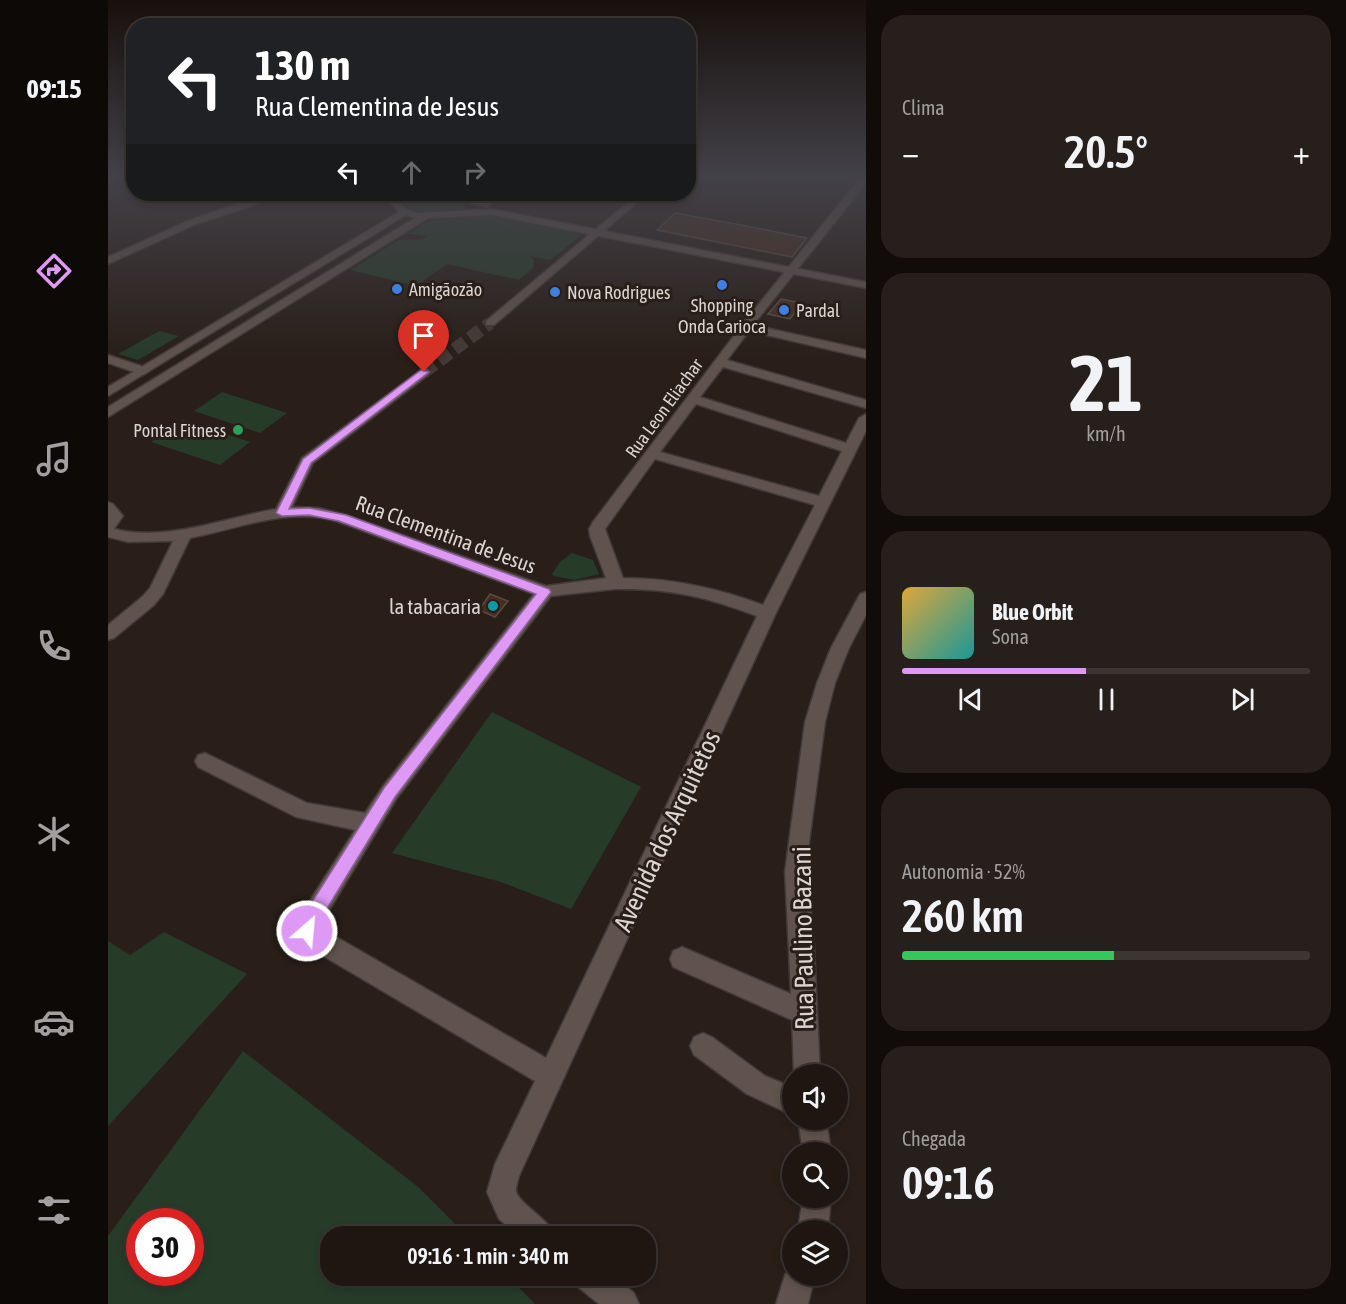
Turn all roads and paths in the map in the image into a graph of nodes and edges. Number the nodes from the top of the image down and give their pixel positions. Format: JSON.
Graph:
{"nodes":[{"id":1,"x":161,"y":237,"type":"edge"},
{"id":2,"x":364,"y":237,"type":"edge"},
{"id":3,"x":392,"y":237,"type":"edge"},
{"id":4,"x":592,"y":237,"type":"edge"},
{"id":5,"x":640,"y":237,"type":"edge"},
{"id":6,"x":820,"y":237,"type":"edge"},
{"id":7,"x":108,"y":261,"type":"edge"},
{"id":8,"x":796,"y":268,"type":"junction"},
{"id":9,"x":866,"y":278,"type":"edge"},
{"id":10,"x":866,"y":285,"type":"edge"},
{"id":11,"x":490,"y":323,"type":"tunnel mouth"},
{"id":12,"x":746,"y":327,"type":"junction"},
{"id":13,"x":187,"y":344,"type":"junction"},
{"id":14,"x":209,"y":350,"type":"junction"},
{"id":15,"x":866,"y":354,"type":"edge"},
{"id":16,"x":108,"y":359,"type":"edge"},
{"id":17,"x":720,"y":362,"type":"junction"},
{"id":18,"x":143,"y":371,"type":"junction"},
{"id":19,"x":424,"y":372,"type":"tunnel mouth"},
{"id":20,"x":108,"y":392,"type":"edge"},
{"id":21,"x":693,"y":399,"type":"junction"},
{"id":22,"x":866,"y":404,"type":"edge"},
{"id":23,"x":108,"y":413,"type":"edge"},
{"id":24,"x":866,"y":418,"type":"edge"},
{"id":25,"x":851,"y":449,"type":"junction"},
{"id":26,"x":653,"y":454,"type":"junction"},
{"id":27,"x":822,"y":502,"type":"junction"},
{"id":28,"x":108,"y":507,"type":"edge"},
{"id":29,"x":282,"y":513,"type":"junction"},
{"id":30,"x":108,"y":526,"type":"edge"},
{"id":31,"x":108,"y":532,"type":"edge"},
{"id":32,"x":184,"y":533,"type":"junction"},
{"id":33,"x":617,"y":584,"type":"junction"},
{"id":34,"x":545,"y":592,"type":"junction"},
{"id":35,"x":866,"y":598,"type":"edge"},
{"id":36,"x":767,"y":613,"type":"junction"},
{"id":37,"x":108,"y":634,"type":"edge"},
{"id":38,"x":205,"y":761,"type":"dead end"},
{"id":39,"x":369,"y":823,"type":"junction"},
{"id":40,"x":682,"y":959,"type":"dead end"},
{"id":41,"x":804,"y":1012,"type":"junction"},
{"id":42,"x":704,"y":1046,"type":"dead end"},
{"id":43,"x":807,"y":1064,"type":"edge"},
{"id":44,"x":552,"y":1076,"type":"junction"},
{"id":45,"x":782,"y":1097,"type":"edge"},
{"id":46,"x":530,"y":1226,"type":"edge"},
{"id":47,"x":601,"y":1286,"type":"edge"},
{"id":48,"x":797,"y":1286,"type":"edge"},
{"id":49,"x":623,"y":1304,"type":"edge"},
{"id":50,"x":792,"y":1304,"type":"edge"}],
"edges":[{"from":1,"to":7,"type":"street"},
{"from":2,"to":13,"type":"street"},
{"from":3,"to":14,"type":"street"},
{"from":4,"to":11,"type":"street"},
{"from":5,"to":8,"type":"street"},
{"from":6,"to":8,"type":"street","name":"Rua Leon Eliachar"},
{"from":8,"to":9,"type":"street"},
{"from":8,"to":10,"type":"street"},
{"from":8,"to":12,"type":"street","name":"Rua Leon Eliachar"},
{"from":12,"to":15,"type":"street"},
{"from":12,"to":17,"type":"street","name":"Rua Leon Eliachar"},
{"from":13,"to":14,"type":"street"},
{"from":13,"to":18,"type":"street"},
{"from":14,"to":23,"type":"street"},
{"from":16,"to":18,"type":"street"},
{"from":17,"to":21,"type":"street","name":"Rua Leon Eliachar"},
{"from":17,"to":22,"type":"street"},
{"from":18,"to":20,"type":"street"},
{"from":19,"to":29,"type":"street"},
{"from":21,"to":25,"type":"street"},
{"from":21,"to":26,"type":"street","name":"Rua Leon Eliachar"},
{"from":24,"to":25,"type":"street","name":"Avenida dos Arquitetos"},
{"from":25,"to":27,"type":"street","name":"Avenida dos Arquitetos"},
{"from":26,"to":27,"type":"street"},
{"from":26,"to":33,"type":"street","name":"Rua Leon Eliachar"},
{"from":27,"to":36,"type":"street","name":"Avenida dos Arquitetos"},
{"from":28,"to":30,"type":"street"},
{"from":29,"to":32,"type":"street","name":"Rua Clementina de Jesus"},
{"from":29,"to":34,"type":"street","name":"Rua Clementina de Jesus"},
{"from":31,"to":32,"type":"street","name":"Rua Clementina de Jesus"},
{"from":32,"to":37,"type":"street"},
{"from":33,"to":34,"type":"street","name":"Rua Clementina de Jesus"},
{"from":33,"to":36,"type":"street","name":"Rua Clementina de Jesus"},
{"from":34,"to":39,"type":"street"},
{"from":35,"to":41,"type":"street","name":"Rua Paulino Bazani"},
{"from":36,"to":44,"type":"street","name":"Avenida dos Arquitetos"},
{"from":38,"to":39,"type":"street"},
{"from":39,"to":44,"type":"street"},
{"from":40,"to":41,"type":"street"},
{"from":41,"to":43,"type":"street","name":"Rua Paulino Bazani"},
{"from":42,"to":45,"type":"street"},
{"from":44,"to":46,"type":"street","name":"Avenida dos Arquitetos"},
{"from":47,"to":49,"type":"street"},
{"from":48,"to":50,"type":"street"}]}
